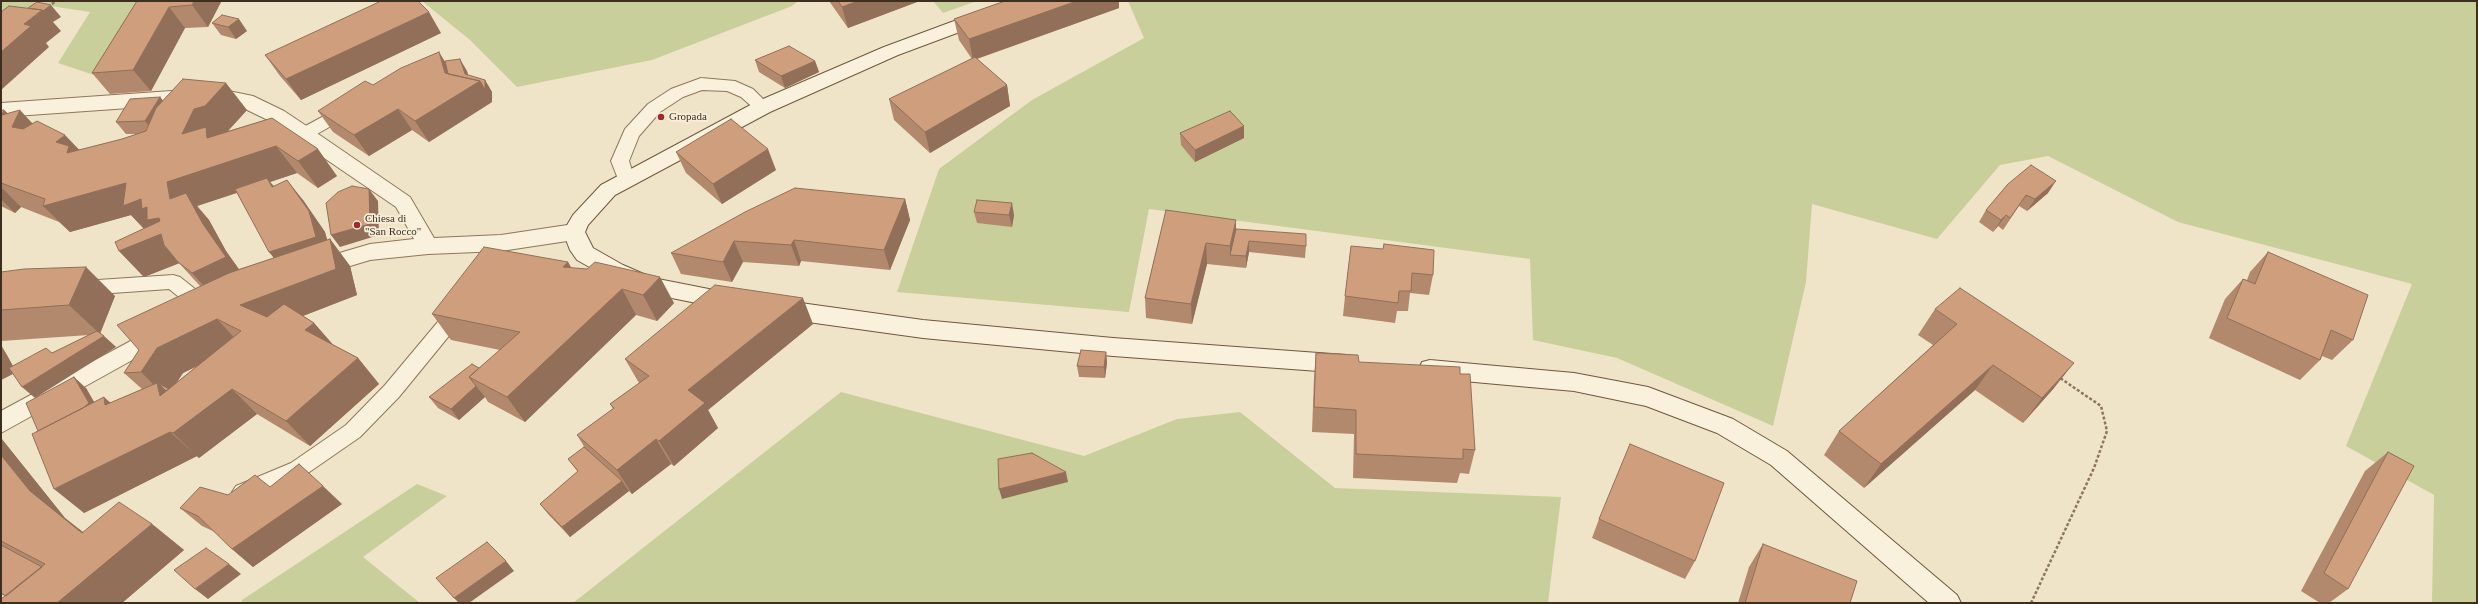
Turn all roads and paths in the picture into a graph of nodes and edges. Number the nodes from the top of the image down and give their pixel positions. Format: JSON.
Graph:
{"nodes":[{"id":1,"x":56,"y":1,"type":"edge"},
{"id":2,"x":1026,"y":1,"type":"edge"},
{"id":3,"x":45,"y":9,"type":"edge"},
{"id":4,"x":365,"y":99,"type":"edge"},
{"id":5,"x":763,"y":107,"type":"junction"},
{"id":6,"x":1,"y":110,"type":"edge"},
{"id":7,"x":304,"y":134,"type":"junction"},
{"id":8,"x":626,"y":180,"type":"junction"},
{"id":9,"x":574,"y":232,"type":"junction"},
{"id":10,"x":501,"y":243,"type":"junction"},
{"id":11,"x":428,"y":246,"type":"junction"},
{"id":12,"x":490,"y":263,"type":"edge"},
{"id":13,"x":301,"y":274,"type":"edge"},
{"id":14,"x":63,"y":280,"type":"edge"},
{"id":15,"x":470,"y":295,"type":"edge"},
{"id":16,"x":229,"y":302,"type":"edge"},
{"id":17,"x":208,"y":310,"type":"junction"},
{"id":18,"x":1364,"y":365,"type":"edge"},
{"id":19,"x":1409,"y":368,"type":"edge"},
{"id":20,"x":2056,"y":375,"type":"edge"},
{"id":21,"x":1,"y":423,"type":"edge"},
{"id":22,"x":243,"y":492,"type":"edge"},
{"id":23,"x":1948,"y":603,"type":"edge"},
{"id":24,"x":2031,"y":603,"type":"edge"}],
"edges":[{"from":1,"to":3,"type":"path"},
{"from":2,"to":5,"type":"street"},
{"from":4,"to":7,"type":"lane"},
{"from":5,"to":8,"type":"street"},
{"from":5,"to":8,"type":"lane"},
{"from":6,"to":7,"type":"street"},
{"from":7,"to":11,"type":"street"},
{"from":8,"to":9,"type":"street"},
{"from":9,"to":10,"type":"street"},
{"from":9,"to":18,"type":"street"},
{"from":10,"to":11,"type":"street"},
{"from":10,"to":12,"type":"lane"},
{"from":11,"to":13,"type":"street"},
{"from":14,"to":17,"type":"lane"},
{"from":15,"to":22,"type":"lane"},
{"from":16,"to":17,"type":"street"},
{"from":17,"to":21,"type":"street"},
{"from":19,"to":23,"type":"street"},
{"from":20,"to":24,"type":"path"}]}
